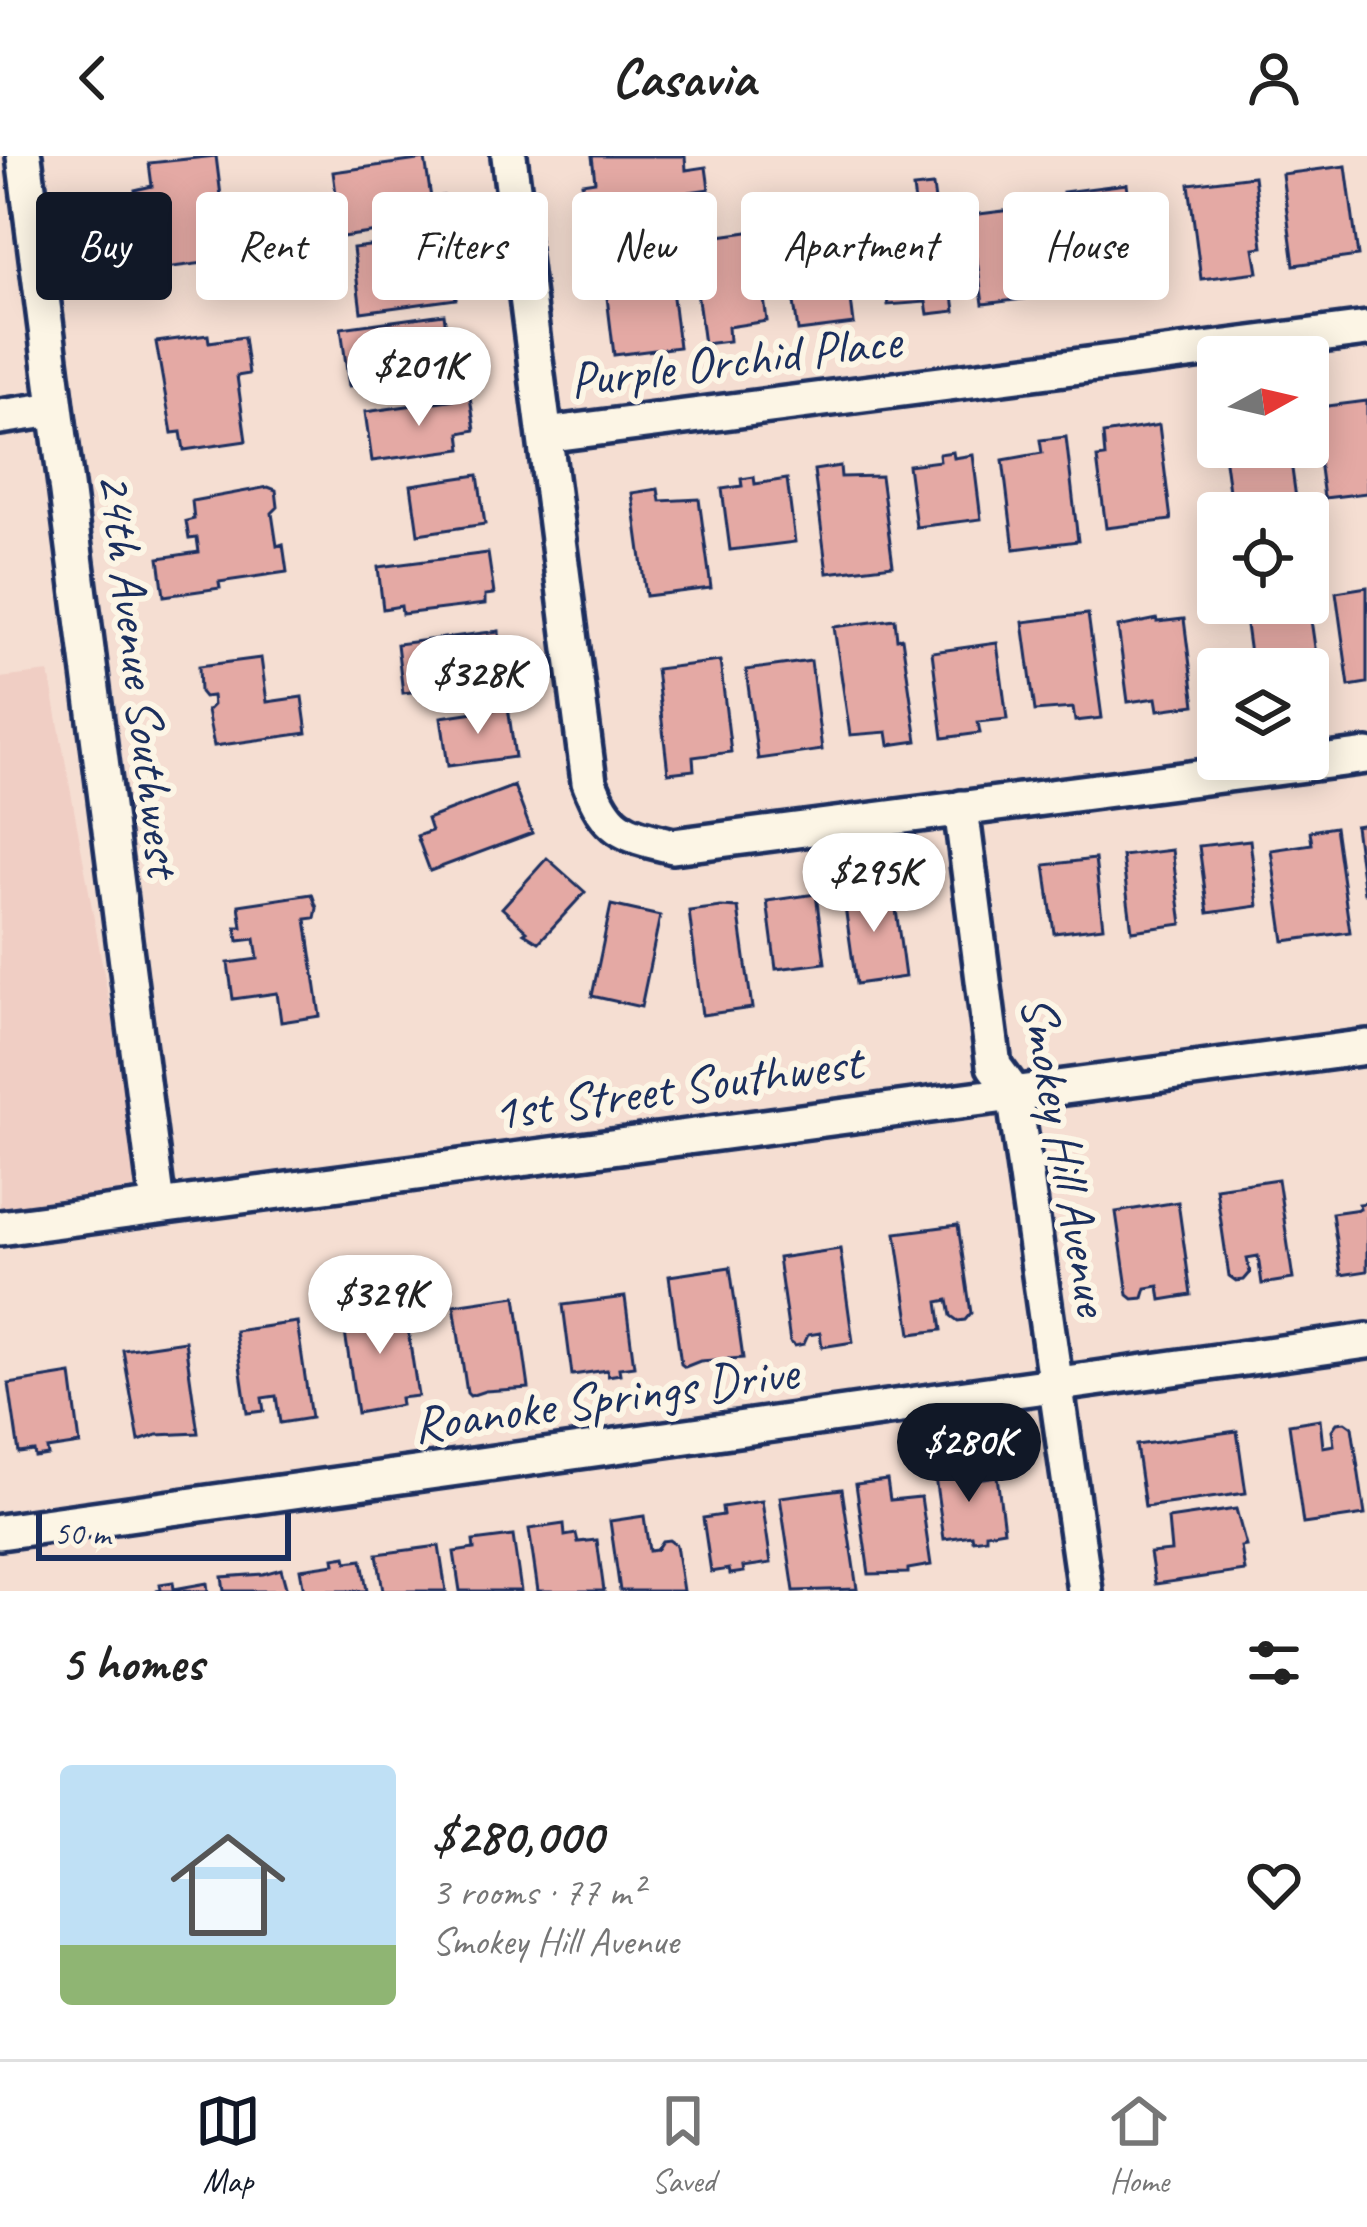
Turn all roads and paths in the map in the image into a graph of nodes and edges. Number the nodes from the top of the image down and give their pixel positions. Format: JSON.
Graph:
{"nodes":[{"id":1,"x":24,"y":156,"type":"edge"},
{"id":2,"x":509,"y":156,"type":"edge"},
{"id":3,"x":1367,"y":328,"type":"edge"},
{"id":4,"x":56,"y":409,"type":"junction"},
{"id":5,"x":0,"y":417,"type":"edge"},
{"id":6,"x":545,"y":435,"type":"junction"},
{"id":7,"x":1367,"y":756,"type":"edge"},
{"id":8,"x":961,"y":808,"type":"junction"},
{"id":9,"x":1367,"y":1046,"type":"edge"},
{"id":10,"x":1015,"y":1093,"type":"junction"},
{"id":11,"x":158,"y":1206,"type":"junction"},
{"id":12,"x":0,"y":1228,"type":"edge"},
{"id":13,"x":1367,"y":1341,"type":"edge"},
{"id":14,"x":1056,"y":1385,"type":"junction"},
{"id":15,"x":0,"y":1532,"type":"edge"},
{"id":16,"x":1085,"y":1591,"type":"edge"}],
"edges":[{"from":1,"to":4,"type":"street","name":"24th Avenue Southwest"},
{"from":2,"to":6,"type":"street"},
{"from":3,"to":6,"type":"street","name":"Purple Orchid Place"},
{"from":4,"to":5,"type":"street"},
{"from":4,"to":11,"type":"street","name":"24th Avenue Southwest"},
{"from":6,"to":8,"type":"street"},
{"from":7,"to":8,"type":"street"},
{"from":8,"to":10,"type":"street","name":"Smokey Hill Avenue"},
{"from":9,"to":10,"type":"street","name":"1st Street Southwest"},
{"from":10,"to":11,"type":"street","name":"1st Street Southwest"},
{"from":10,"to":14,"type":"street","name":"Smokey Hill Avenue"},
{"from":11,"to":12,"type":"street","name":"1st Street Southwest"},
{"from":13,"to":14,"type":"street","name":"Roanoke Springs Drive"},
{"from":14,"to":15,"type":"street","name":"Roanoke Springs Drive"},
{"from":14,"to":16,"type":"street","name":"Smokey Hill Avenue"}]}
